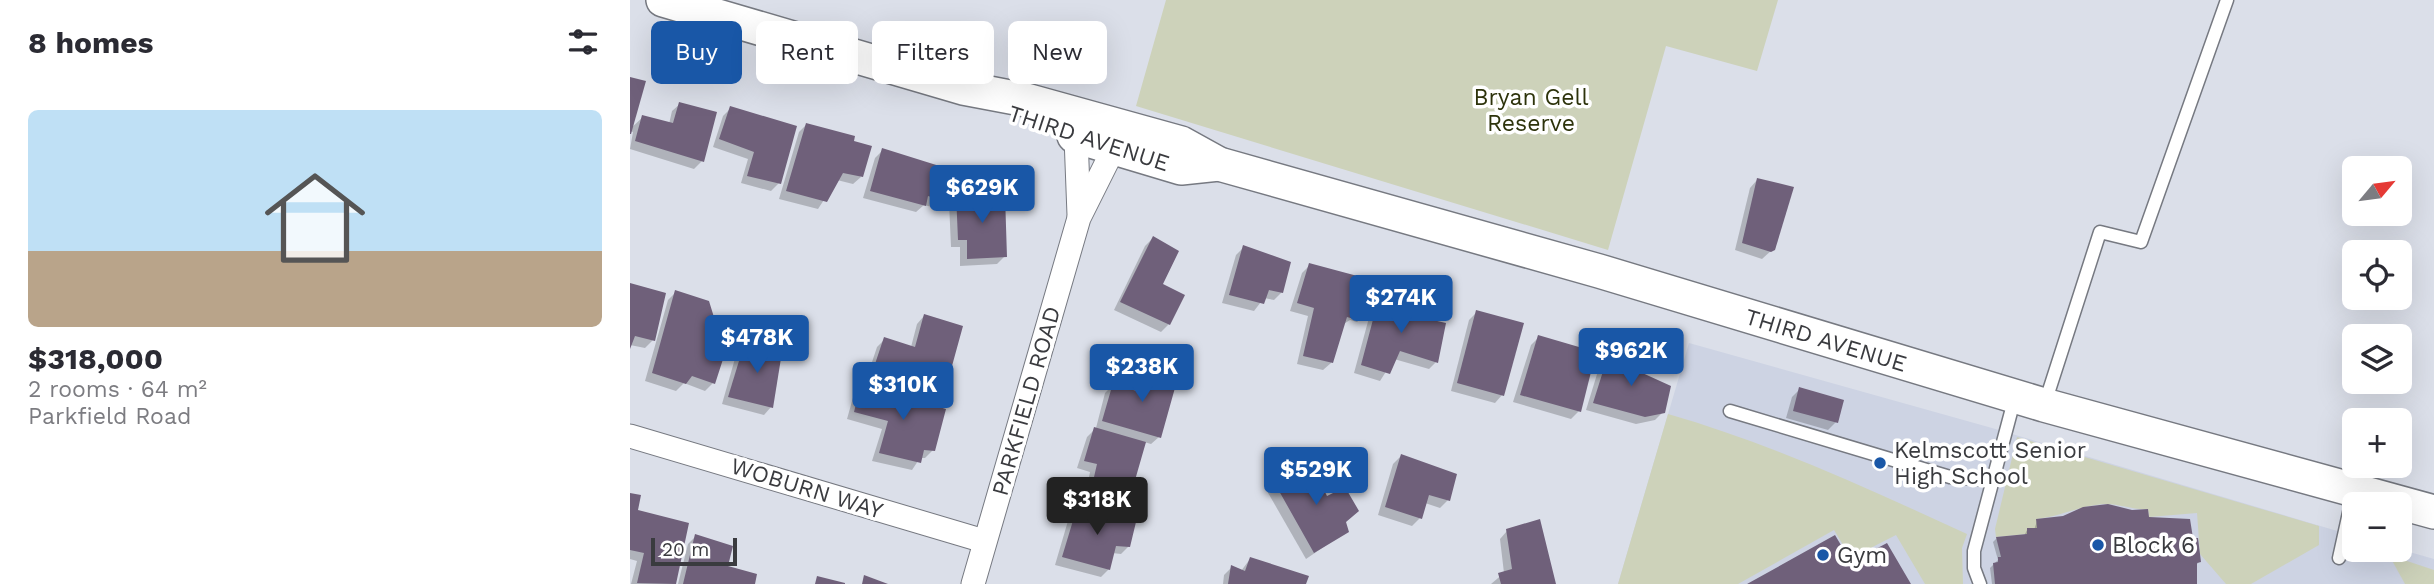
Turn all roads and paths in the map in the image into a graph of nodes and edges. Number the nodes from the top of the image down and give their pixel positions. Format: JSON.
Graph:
{"nodes":[{"id":1,"x":665,"y":0,"type":"edge"},
{"id":2,"x":2227,"y":0,"type":"edge"},
{"id":3,"x":1079,"y":126,"type":"junction"},
{"id":4,"x":1116,"y":137,"type":"junction"},
{"id":5,"x":1079,"y":218,"type":"junction"},
{"id":6,"x":2029,"y":401,"type":"junction"},
{"id":7,"x":1730,"y":411,"type":"dead end"},
{"id":8,"x":630,"y":436,"type":"edge"},
{"id":9,"x":1991,"y":480,"type":"junction"},
{"id":10,"x":2355,"y":489,"type":"junction"},
{"id":11,"x":2434,"y":512,"type":"edge"},
{"id":12,"x":984,"y":541,"type":"junction"},
{"id":13,"x":2339,"y":558,"type":"dead end"},
{"id":14,"x":973,"y":584,"type":"edge"},
{"id":15,"x":1980,"y":584,"type":"edge"}],
"edges":[{"from":1,"to":3,"type":"main road","name":"THIRD AVENUE"},
{"from":2,"to":6,"type":"lane"},
{"from":3,"to":4,"type":"main road","name":"THIRD AVENUE"},
{"from":3,"to":5,"type":"street","name":"PARKFIELD ROAD"},
{"from":4,"to":5,"type":"street","name":"PARKFIELD ROAD"},
{"from":4,"to":6,"type":"main road","name":"THIRD AVENUE"},
{"from":5,"to":12,"type":"street","name":"PARKFIELD ROAD"},
{"from":6,"to":9,"type":"lane"},
{"from":6,"to":10,"type":"main road","name":"THIRD AVENUE"},
{"from":7,"to":9,"type":"lane"},
{"from":8,"to":12,"type":"street","name":"WOBURN WAY"},
{"from":9,"to":15,"type":"lane"},
{"from":10,"to":11,"type":"main road","name":"THIRD AVENUE"},
{"from":10,"to":13,"type":"lane"},
{"from":12,"to":14,"type":"street","name":"PARKFIELD ROAD"}]}
